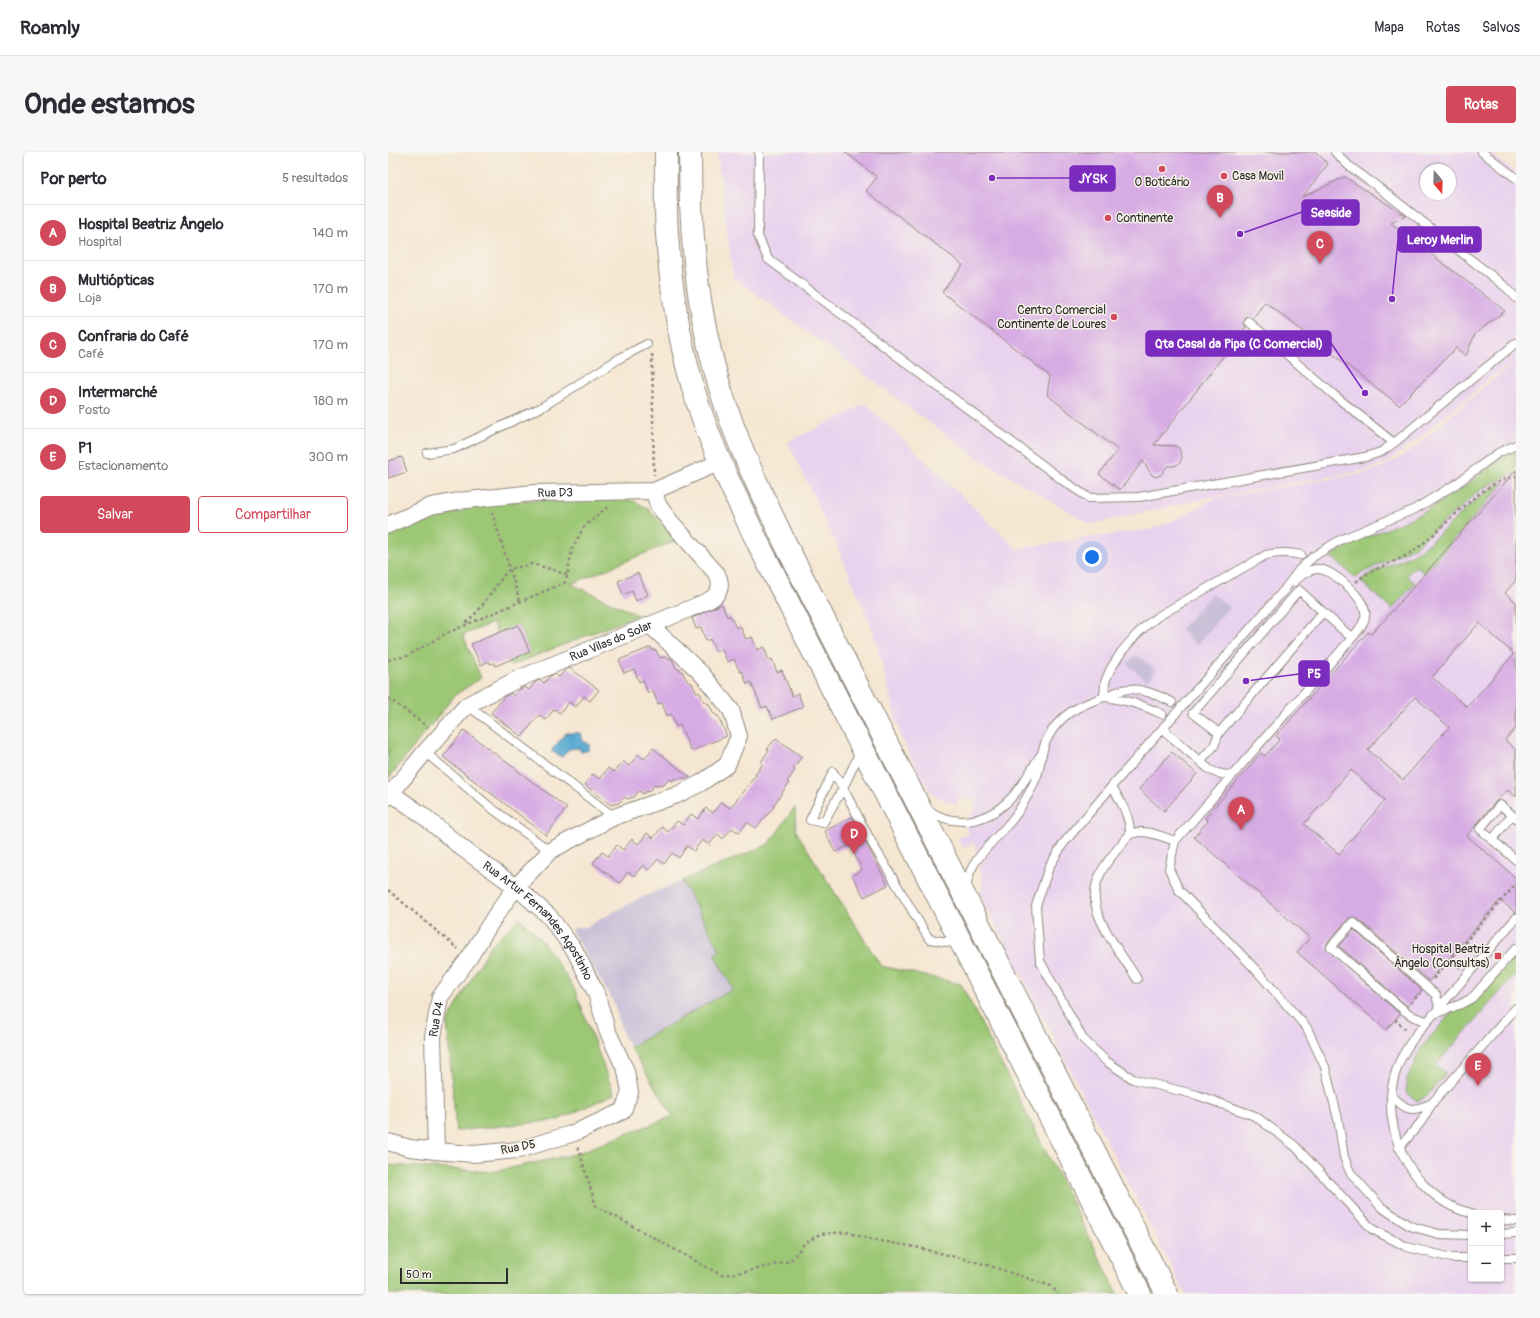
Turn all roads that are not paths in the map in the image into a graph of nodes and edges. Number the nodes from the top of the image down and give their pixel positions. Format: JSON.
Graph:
{"nodes":[{"id":1,"x":666,"y":152,"type":"edge"},
{"id":2,"x":690,"y":152,"type":"edge"},
{"id":3,"x":759,"y":152,"type":"edge"},
{"id":4,"x":1335,"y":152,"type":"edge"},
{"id":5,"x":1482,"y":152,"type":"edge"},
{"id":6,"x":1516,"y":178,"type":"edge"},
{"id":7,"x":1516,"y":298,"type":"edge"},
{"id":8,"x":1249,"y":322,"type":"dead end"},
{"id":9,"x":1516,"y":343,"type":"edge"},
{"id":10,"x":646,"y":344,"type":"road end"},
{"id":11,"x":1394,"y":443,"type":"junction"},
{"id":12,"x":1516,"y":445,"type":"edge"},
{"id":13,"x":427,"y":453,"type":"dead end"},
{"id":14,"x":720,"y":462,"type":"junction"},
{"id":15,"x":654,"y":491,"type":"junction"},
{"id":16,"x":388,"y":525,"type":"edge"},
{"id":17,"x":1300,"y":555,"type":"dead end"},
{"id":18,"x":1284,"y":590,"type":"junction"},
{"id":19,"x":1323,"y":612,"type":"junction"},
{"id":20,"x":650,"y":625,"type":"junction"},
{"id":21,"x":1352,"y":638,"type":"junction"},
{"id":22,"x":1104,"y":697,"type":"junction"},
{"id":23,"x":1172,"y":702,"type":"dead end"},
{"id":24,"x":467,"y":705,"type":"junction"},
{"id":25,"x":1162,"y":714,"type":"dead end"},
{"id":26,"x":1164,"y":726,"type":"junction"},
{"id":27,"x":1219,"y":733,"type":"junction"},
{"id":28,"x":862,"y":748,"type":"junction"},
{"id":29,"x":425,"y":752,"type":"junction"},
{"id":30,"x":1041,"y":754,"type":"junction"},
{"id":31,"x":1200,"y":761,"type":"junction"},
{"id":32,"x":1232,"y":776,"type":"junction"},
{"id":33,"x":1112,"y":786,"type":"junction"},
{"id":34,"x":843,"y":788,"type":"junction"},
{"id":35,"x":389,"y":794,"type":"edge"},
{"id":36,"x":915,"y":800,"type":"junction"},
{"id":37,"x":614,"y":817,"type":"junction"},
{"id":38,"x":1514,"y":817,"type":"edge"},
{"id":39,"x":1130,"y":834,"type":"junction"},
{"id":40,"x":1492,"y":840,"type":"junction"},
{"id":41,"x":1175,"y":841,"type":"junction"},
{"id":42,"x":550,"y":851,"type":"junction"},
{"id":43,"x":1516,"y":860,"type":"edge"},
{"id":44,"x":516,"y":888,"type":"junction"},
{"id":45,"x":967,"y":902,"type":"junction"},
{"id":46,"x":1516,"y":918,"type":"edge"},
{"id":47,"x":963,"y":945,"type":"junction"},
{"id":48,"x":1516,"y":948,"type":"edge"},
{"id":49,"x":1137,"y":979,"type":"dead end"},
{"id":50,"x":1439,"y":1007,"type":"junction"},
{"id":51,"x":1516,"y":1008,"type":"edge"},
{"id":52,"x":1433,"y":1014,"type":"junction"},
{"id":53,"x":1426,"y":1021,"type":"junction"},
{"id":54,"x":630,"y":1092,"type":"joint"},
{"id":55,"x":1391,"y":1095,"type":"junction"},
{"id":56,"x":1433,"y":1102,"type":"junction"},
{"id":57,"x":388,"y":1142,"type":"edge"},
{"id":58,"x":1399,"y":1148,"type":"junction"},
{"id":59,"x":436,"y":1151,"type":"junction"},
{"id":60,"x":1468,"y":1213,"type":"edge"},
{"id":61,"x":1504,"y":1220,"type":"edge"},
{"id":62,"x":1516,"y":1221,"type":"edge"},
{"id":63,"x":1504,"y":1234,"type":"edge"},
{"id":64,"x":1516,"y":1234,"type":"edge"},
{"id":65,"x":1468,"y":1235,"type":"edge"},
{"id":66,"x":1468,"y":1258,"type":"edge"},
{"id":67,"x":1504,"y":1258,"type":"edge"},
{"id":68,"x":1516,"y":1258,"type":"edge"},
{"id":69,"x":1140,"y":1294,"type":"edge"},
{"id":70,"x":1167,"y":1294,"type":"edge"}],
"edges":[{"from":1,"to":14,"type":"main road"},
{"from":2,"to":36,"type":"main road"},
{"from":3,"to":11,"type":"lane"},
{"from":4,"to":7,"type":"lane"},
{"from":5,"to":6,"type":"lane"},
{"from":8,"to":11,"type":"lane"},
{"from":9,"to":11,"type":"lane"},
{"from":10,"to":13,"type":"lane"},
{"from":12,"to":18,"type":"lane"},
{"from":14,"to":15,"type":"street","name":"Rua D3"},
{"from":14,"to":28,"type":"main road"},
{"from":15,"to":16,"type":"street","name":"Rua D3"},
{"from":15,"to":20,"type":"street"},
{"from":17,"to":22,"type":"lane"},
{"from":18,"to":21,"type":"lane"},
{"from":18,"to":26,"type":"lane"},
{"from":19,"to":21,"type":"lane"},
{"from":19,"to":27,"type":"lane"},
{"from":19,"to":27,"type":"lane"},
{"from":20,"to":24,"type":"street","name":"Rua Vilas do Solar"},
{"from":20,"to":37,"type":"street","name":"Rua Vilas do Solar"},
{"from":21,"to":32,"type":"lane"},
{"from":22,"to":23,"type":"lane"},
{"from":22,"to":25,"type":"lane"},
{"from":22,"to":30,"type":"lane"},
{"from":24,"to":29,"type":"street","name":"Rua Vilas do Solar"},
{"from":24,"to":37,"type":"lane"},
{"from":26,"to":31,"type":"lane"},
{"from":26,"to":33,"type":"lane"},
{"from":27,"to":31,"type":"lane"},
{"from":28,"to":34,"type":"lane"},
{"from":28,"to":47,"type":"main road"},
{"from":29,"to":35,"type":"street","name":"Rua Vilas do Solar"},
{"from":29,"to":42,"type":"lane"},
{"from":30,"to":36,"type":"lane"},
{"from":30,"to":45,"type":"lane"},
{"from":31,"to":32,"type":"lane"},
{"from":32,"to":41,"type":"lane"},
{"from":33,"to":39,"type":"lane"},
{"from":33,"to":66,"type":"lane"},
{"from":34,"to":34,"type":"lane"},
{"from":34,"to":47,"type":"lane"},
{"from":35,"to":44,"type":"street","name":"Rua Artur Fernandes Agostinho"},
{"from":36,"to":45,"type":"main road"},
{"from":37,"to":42,"type":"street","name":"Rua Vilas do Solar"},
{"from":38,"to":40,"type":"lane"},
{"from":38,"to":40,"type":"lane"},
{"from":39,"to":41,"type":"lane"},
{"from":39,"to":49,"type":"lane"},
{"from":40,"to":43,"type":"lane"},
{"from":41,"to":65,"type":"lane"},
{"from":42,"to":44,"type":"street","name":"Rua Vilas do Solar"},
{"from":44,"to":54,"type":"street","name":"Rua Artur Fernandes Agostinho"},
{"from":44,"to":59,"type":"street","name":"Rua D4"},
{"from":45,"to":70,"type":"main road"},
{"from":46,"to":50,"type":"lane"},
{"from":47,"to":69,"type":"main road"},
{"from":48,"to":52,"type":"lane"},
{"from":50,"to":52,"type":"lane"},
{"from":50,"to":53,"type":"lane"},
{"from":51,"to":56,"type":"lane"},
{"from":52,"to":53,"type":"lane"},
{"from":53,"to":55,"type":"lane"},
{"from":54,"to":59,"type":"street","name":"Rua D5"},
{"from":55,"to":56,"type":"lane"},
{"from":55,"to":58,"type":"lane"},
{"from":56,"to":58,"type":"lane"},
{"from":57,"to":59,"type":"street","name":"Rua D5"},
{"from":58,"to":60,"type":"lane"},
{"from":61,"to":62,"type":"lane"},
{"from":63,"to":64,"type":"lane"},
{"from":67,"to":68,"type":"lane"}]}
